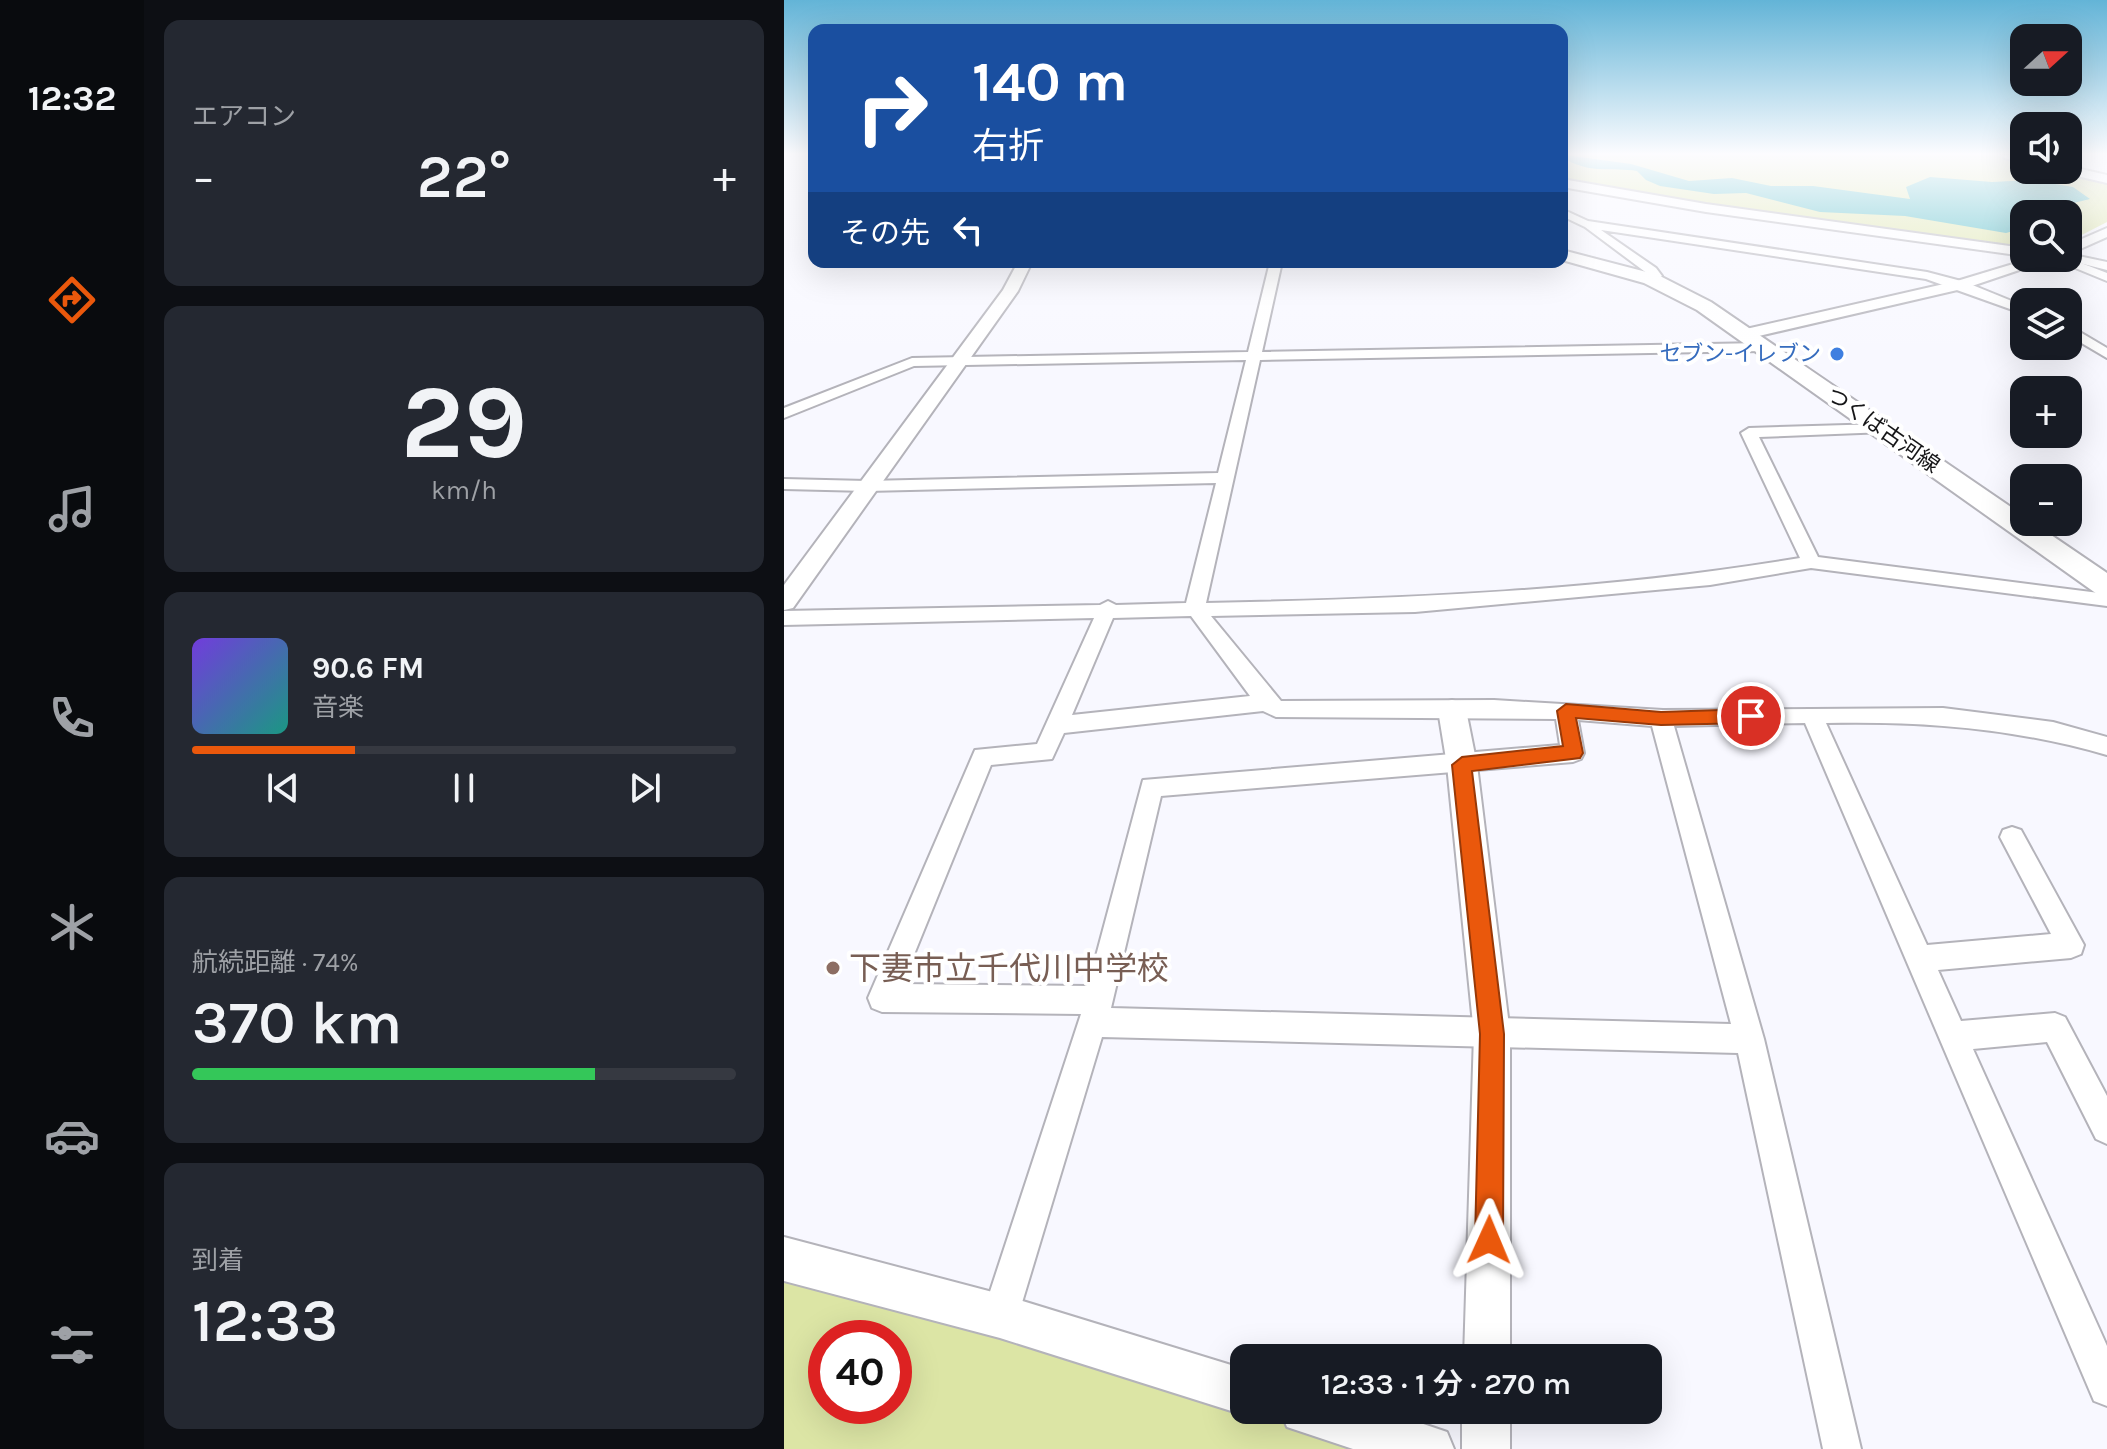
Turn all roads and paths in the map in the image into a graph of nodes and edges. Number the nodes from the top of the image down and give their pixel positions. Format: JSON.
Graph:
{"nodes":[{"id":1,"x":1582,"y":223,"type":"edge"},
{"id":2,"x":1812,"y":223,"type":"edge"},
{"id":3,"x":1585,"y":224,"type":"junction"},
{"id":4,"x":2107,"y":232,"type":"edge"},
{"id":5,"x":2082,"y":244,"type":"edge"},
{"id":6,"x":2010,"y":250,"type":"edge"},
{"id":7,"x":1568,"y":257,"type":"edge"},
{"id":8,"x":2082,"y":261,"type":"edge"},
{"id":9,"x":2107,"y":266,"type":"edge"},
{"id":10,"x":1022,"y":268,"type":"edge"},
{"id":11,"x":1275,"y":268,"type":"edge"},
{"id":12,"x":2082,"y":268,"type":"edge"},
{"id":13,"x":2010,"y":270,"type":"edge"},
{"id":14,"x":2107,"y":277,"type":"edge"},
{"id":15,"x":1651,"y":279,"type":"junction"},
{"id":16,"x":1961,"y":285,"type":"junction"},
{"id":17,"x":2010,"y":304,"type":"edge"},
{"id":18,"x":2082,"y":338,"type":"edge"},
{"id":19,"x":1754,"y":340,"type":"junction"},
{"id":20,"x":2107,"y":354,"type":"edge"},
{"id":21,"x":1254,"y":355,"type":"junction"},
{"id":22,"x":959,"y":361,"type":"junction"},
{"id":23,"x":784,"y":413,"type":"edge"},
{"id":24,"x":1881,"y":429,"type":"junction"},
{"id":25,"x":1223,"y":478,"type":"junction"},
{"id":26,"x":784,"y":484,"type":"edge"},
{"id":27,"x":867,"y":486,"type":"junction"},
{"id":28,"x":1811,"y":562,"type":"junction"},
{"id":29,"x":2107,"y":587,"type":"edge"},
{"id":30,"x":2107,"y":600,"type":"edge"},
{"id":31,"x":784,"y":602,"type":"edge"},
{"id":32,"x":1108,"y":608,"type":"junction"},
{"id":33,"x":1195,"y":608,"type":"junction"},
{"id":34,"x":784,"y":618,"type":"edge"},
{"id":35,"x":1268,"y":702,"type":"junction"},
{"id":36,"x":1452,"y":710,"type":"junction"},
{"id":37,"x":1566,"y":711,"type":"junction"},
{"id":38,"x":1812,"y":715,"type":"junction"},
{"id":39,"x":1661,"y":719,"type":"junction"},
{"id":40,"x":1056,"y":725,"type":"junction"},
{"id":41,"x":2107,"y":746,"type":"edge"},
{"id":42,"x":1462,"y":765,"type":"junction"},
{"id":43,"x":2012,"y":837,"type":"dead end"},
{"id":44,"x":1919,"y":959,"type":"junction"},
{"id":45,"x":1095,"y":1011,"type":"junction"},
{"id":46,"x":1492,"y":1034,"type":"junction"},
{"id":47,"x":1953,"y":1036,"type":"junction"},
{"id":48,"x":1749,"y":1039,"type":"junction"},
{"id":49,"x":2107,"y":1128,"type":"edge"},
{"id":50,"x":784,"y":1259,"type":"edge"},
{"id":51,"x":1000,"y":1316,"type":"junction"},
{"id":52,"x":2095,"y":1334,"type":"edge"},
{"id":53,"x":1487,"y":1344,"type":"edge"},
{"id":54,"x":1230,"y":1388,"type":"edge"},
{"id":55,"x":2107,"y":1388,"type":"edge"},
{"id":56,"x":1349,"y":1424,"type":"edge"},
{"id":57,"x":1486,"y":1424,"type":"edge"},
{"id":58,"x":1430,"y":1449,"type":"edge"},
{"id":59,"x":1486,"y":1449,"type":"edge"},
{"id":60,"x":1842,"y":1449,"type":"edge"}],
"edges":[{"from":1,"to":3,"type":"street"},
{"from":2,"to":6,"type":"street"},
{"from":3,"to":15,"type":"street"},
{"from":3,"to":16,"type":"street"},
{"from":4,"to":5,"type":"street"},
{"from":7,"to":15,"type":"main road","name":"つくば古河線"},
{"from":8,"to":9,"type":"street"},
{"from":10,"to":22,"type":"street"},
{"from":11,"to":21,"type":"street"},
{"from":12,"to":14,"type":"street"},
{"from":13,"to":16,"type":"street"},
{"from":15,"to":19,"type":"main road","name":"つくば古河線"},
{"from":16,"to":17,"type":"street"},
{"from":16,"to":19,"type":"street"},
{"from":18,"to":20,"type":"street"},
{"from":19,"to":21,"type":"street"},
{"from":19,"to":24,"type":"main road","name":"つくば古河線"},
{"from":21,"to":22,"type":"street"},
{"from":21,"to":25,"type":"street"},
{"from":22,"to":23,"type":"street"},
{"from":22,"to":27,"type":"street"},
{"from":24,"to":28,"type":"street"},
{"from":24,"to":29,"type":"main road","name":"つくば古河線"},
{"from":25,"to":27,"type":"street"},
{"from":25,"to":33,"type":"street"},
{"from":26,"to":27,"type":"street"},
{"from":27,"to":31,"type":"street"},
{"from":28,"to":30,"type":"street"},
{"from":28,"to":33,"type":"street"},
{"from":32,"to":33,"type":"street"},
{"from":32,"to":34,"type":"street"},
{"from":32,"to":40,"type":"street"},
{"from":33,"to":35,"type":"street"},
{"from":35,"to":36,"type":"street"},
{"from":35,"to":40,"type":"street"},
{"from":36,"to":37,"type":"street"},
{"from":36,"to":42,"type":"street"},
{"from":37,"to":39,"type":"street"},
{"from":37,"to":42,"type":"street"},
{"from":38,"to":39,"type":"street"},
{"from":38,"to":41,"type":"street"},
{"from":38,"to":44,"type":"street"},
{"from":39,"to":48,"type":"street"},
{"from":40,"to":45,"type":"street"},
{"from":42,"to":45,"type":"street"},
{"from":42,"to":46,"type":"street"},
{"from":43,"to":44,"type":"street"},
{"from":44,"to":47,"type":"street"},
{"from":45,"to":46,"type":"street"},
{"from":45,"to":51,"type":"street"},
{"from":46,"to":48,"type":"street"},
{"from":46,"to":53,"type":"street"},
{"from":47,"to":49,"type":"street"},
{"from":47,"to":52,"type":"street"},
{"from":48,"to":60,"type":"street"},
{"from":50,"to":51,"type":"street"},
{"from":51,"to":54,"type":"street"},
{"from":52,"to":55,"type":"street"},
{"from":56,"to":58,"type":"street"},
{"from":57,"to":59,"type":"street"}]}
